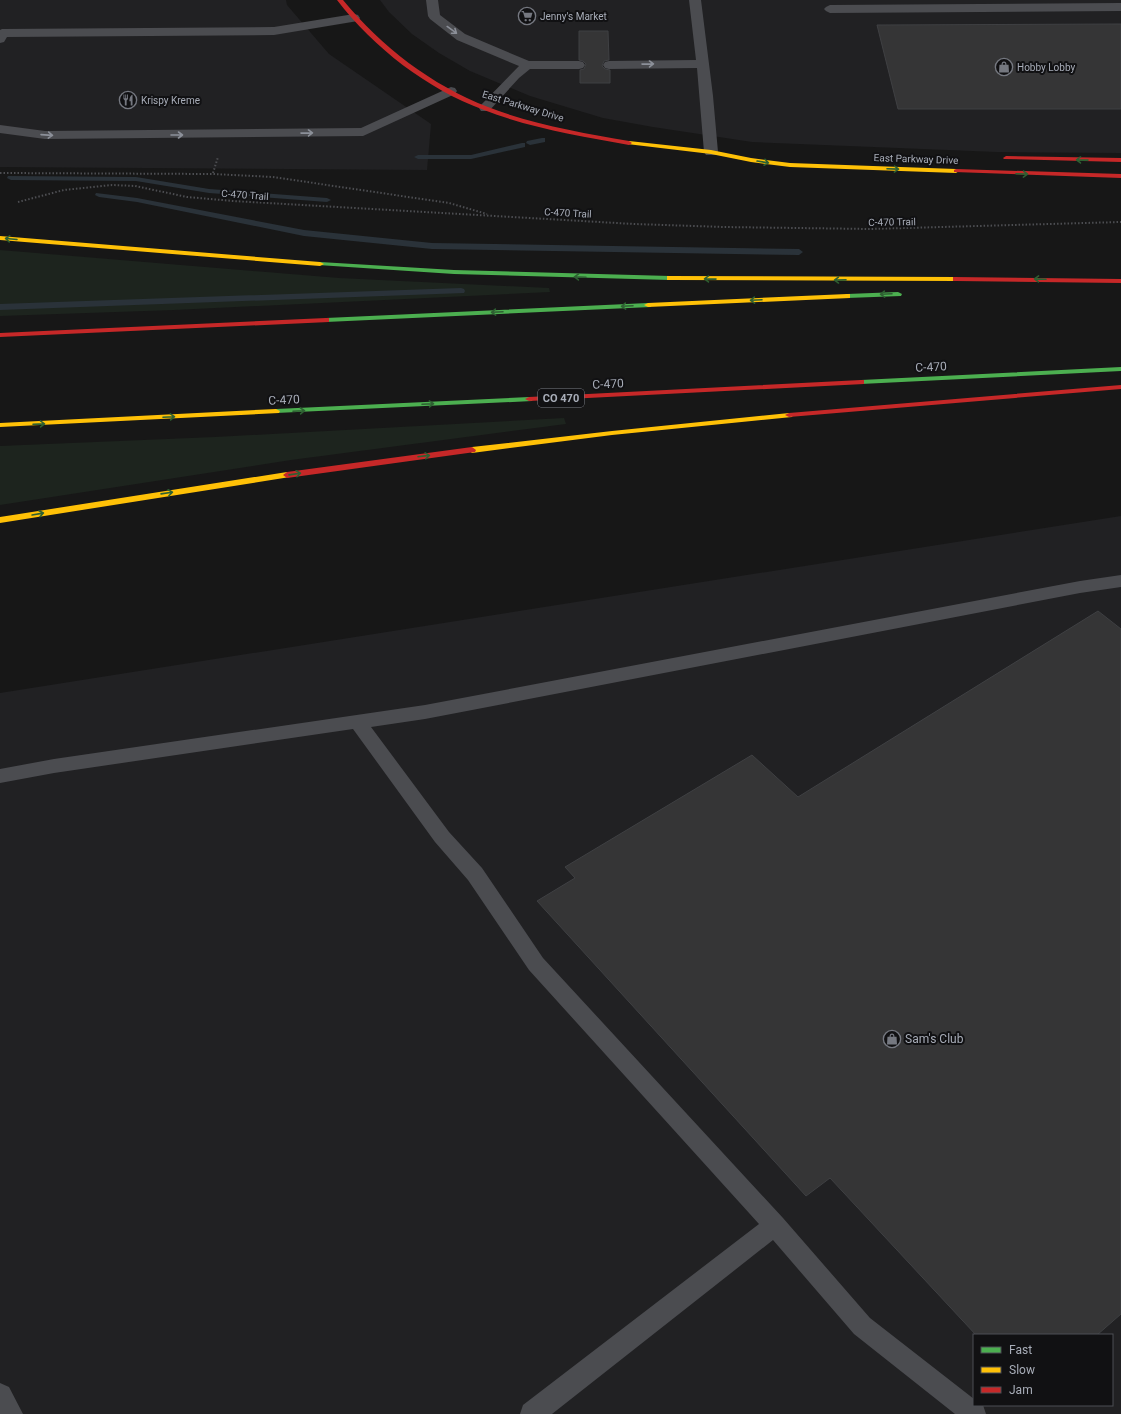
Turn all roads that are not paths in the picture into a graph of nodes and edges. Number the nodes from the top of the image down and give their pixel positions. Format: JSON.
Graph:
{"nodes":[{"id":1,"x":340,"y":0,"type":"edge"},
{"id":2,"x":432,"y":0,"type":"edge"},
{"id":3,"x":695,"y":0,"type":"edge"},
{"id":4,"x":1098,"y":4,"type":"edge"},
{"id":5,"x":1121,"y":7,"type":"edge"},
{"id":6,"x":830,"y":9,"type":"dead end"},
{"id":7,"x":354,"y":18,"type":"junction"},
{"id":8,"x":0,"y":39,"type":"edge"},
{"id":9,"x":703,"y":64,"type":"junction"},
{"id":10,"x":527,"y":65,"type":"junction"},
{"id":11,"x":580,"y":65,"type":"dead end"},
{"id":12,"x":610,"y":65,"type":"dead end"},
{"id":13,"x":451,"y":91,"type":"junction"},
{"id":14,"x":485,"y":108,"type":"junction"},
{"id":15,"x":4,"y":129,"type":"edge"},
{"id":16,"x":753,"y":151,"type":"dead end"},
{"id":17,"x":711,"y":152,"type":"junction"},
{"id":18,"x":993,"y":158,"type":"dead end"},
{"id":19,"x":1121,"y":160,"type":"edge"},
{"id":20,"x":1121,"y":176,"type":"edge"},
{"id":21,"x":14,"y":230,"type":"dead end"},
{"id":22,"x":0,"y":238,"type":"edge"},
{"id":23,"x":49,"y":242,"type":"junction"},
{"id":24,"x":1121,"y":282,"type":"edge"},
{"id":25,"x":1005,"y":289,"type":"dead end"},
{"id":26,"x":904,"y":294,"type":"dead end"},
{"id":27,"x":0,"y":335,"type":"edge"},
{"id":28,"x":1121,"y":369,"type":"edge"},
{"id":29,"x":1121,"y":387,"type":"edge"},
{"id":30,"x":0,"y":425,"type":"edge"},
{"id":31,"x":0,"y":520,"type":"edge"},
{"id":32,"x":1121,"y":581,"type":"edge"},
{"id":33,"x":358,"y":722,"type":"junction"},
{"id":34,"x":0,"y":776,"type":"edge"},
{"id":35,"x":775,"y":1225,"type":"junction"},
{"id":36,"x":0,"y":1395,"type":"edge"},
{"id":37,"x":11,"y":1414,"type":"edge"},
{"id":38,"x":532,"y":1414,"type":"edge"},
{"id":39,"x":974,"y":1414,"type":"edge"}],
"edges":[{"from":1,"to":7,"type":"main road","name":"East Parkway Drive"},
{"from":2,"to":10,"type":"lane","one_way":true},
{"from":3,"to":9,"type":"lane"},
{"from":4,"to":5,"type":"lane"},
{"from":4,"to":6,"type":"lane"},
{"from":7,"to":8,"type":"lane"},
{"from":7,"to":13,"type":"main road","name":"East Parkway Drive"},
{"from":12,"to":9,"type":"lane","one_way":true},
{"from":9,"to":17,"type":"lane"},
{"from":10,"to":11,"type":"lane"},
{"from":10,"to":14,"type":"lane"},
{"from":13,"to":14,"type":"main road","name":"East Parkway Drive"},
{"from":15,"to":13,"type":"lane","one_way":true},
{"from":14,"to":17,"type":"main road","name":"East Parkway Drive"},
{"from":16,"to":17,"type":"main road","name":"East Parkway Drive"},
{"from":17,"to":20,"type":"main road","name":"East Parkway Drive","one_way":true},
{"from":19,"to":18,"type":"main road","one_way":true},
{"from":21,"to":23,"type":"main road"},
{"from":23,"to":22,"type":"main road","one_way":true},
{"from":24,"to":23,"type":"main road","one_way":true},
{"from":24,"to":25,"type":"main road"},
{"from":26,"to":27,"type":"main road","one_way":true},
{"from":30,"to":28,"type":"main road","name":"C-470","number":"CO 470","one_way":true},
{"from":31,"to":29,"type":"main road","one_way":true},
{"from":32,"to":33,"type":"lane"},
{"from":33,"to":34,"type":"lane"},
{"from":33,"to":35,"type":"lane"},
{"from":35,"to":38,"type":"lane"},
{"from":35,"to":39,"type":"lane"},
{"from":36,"to":37,"type":"lane"}]}
